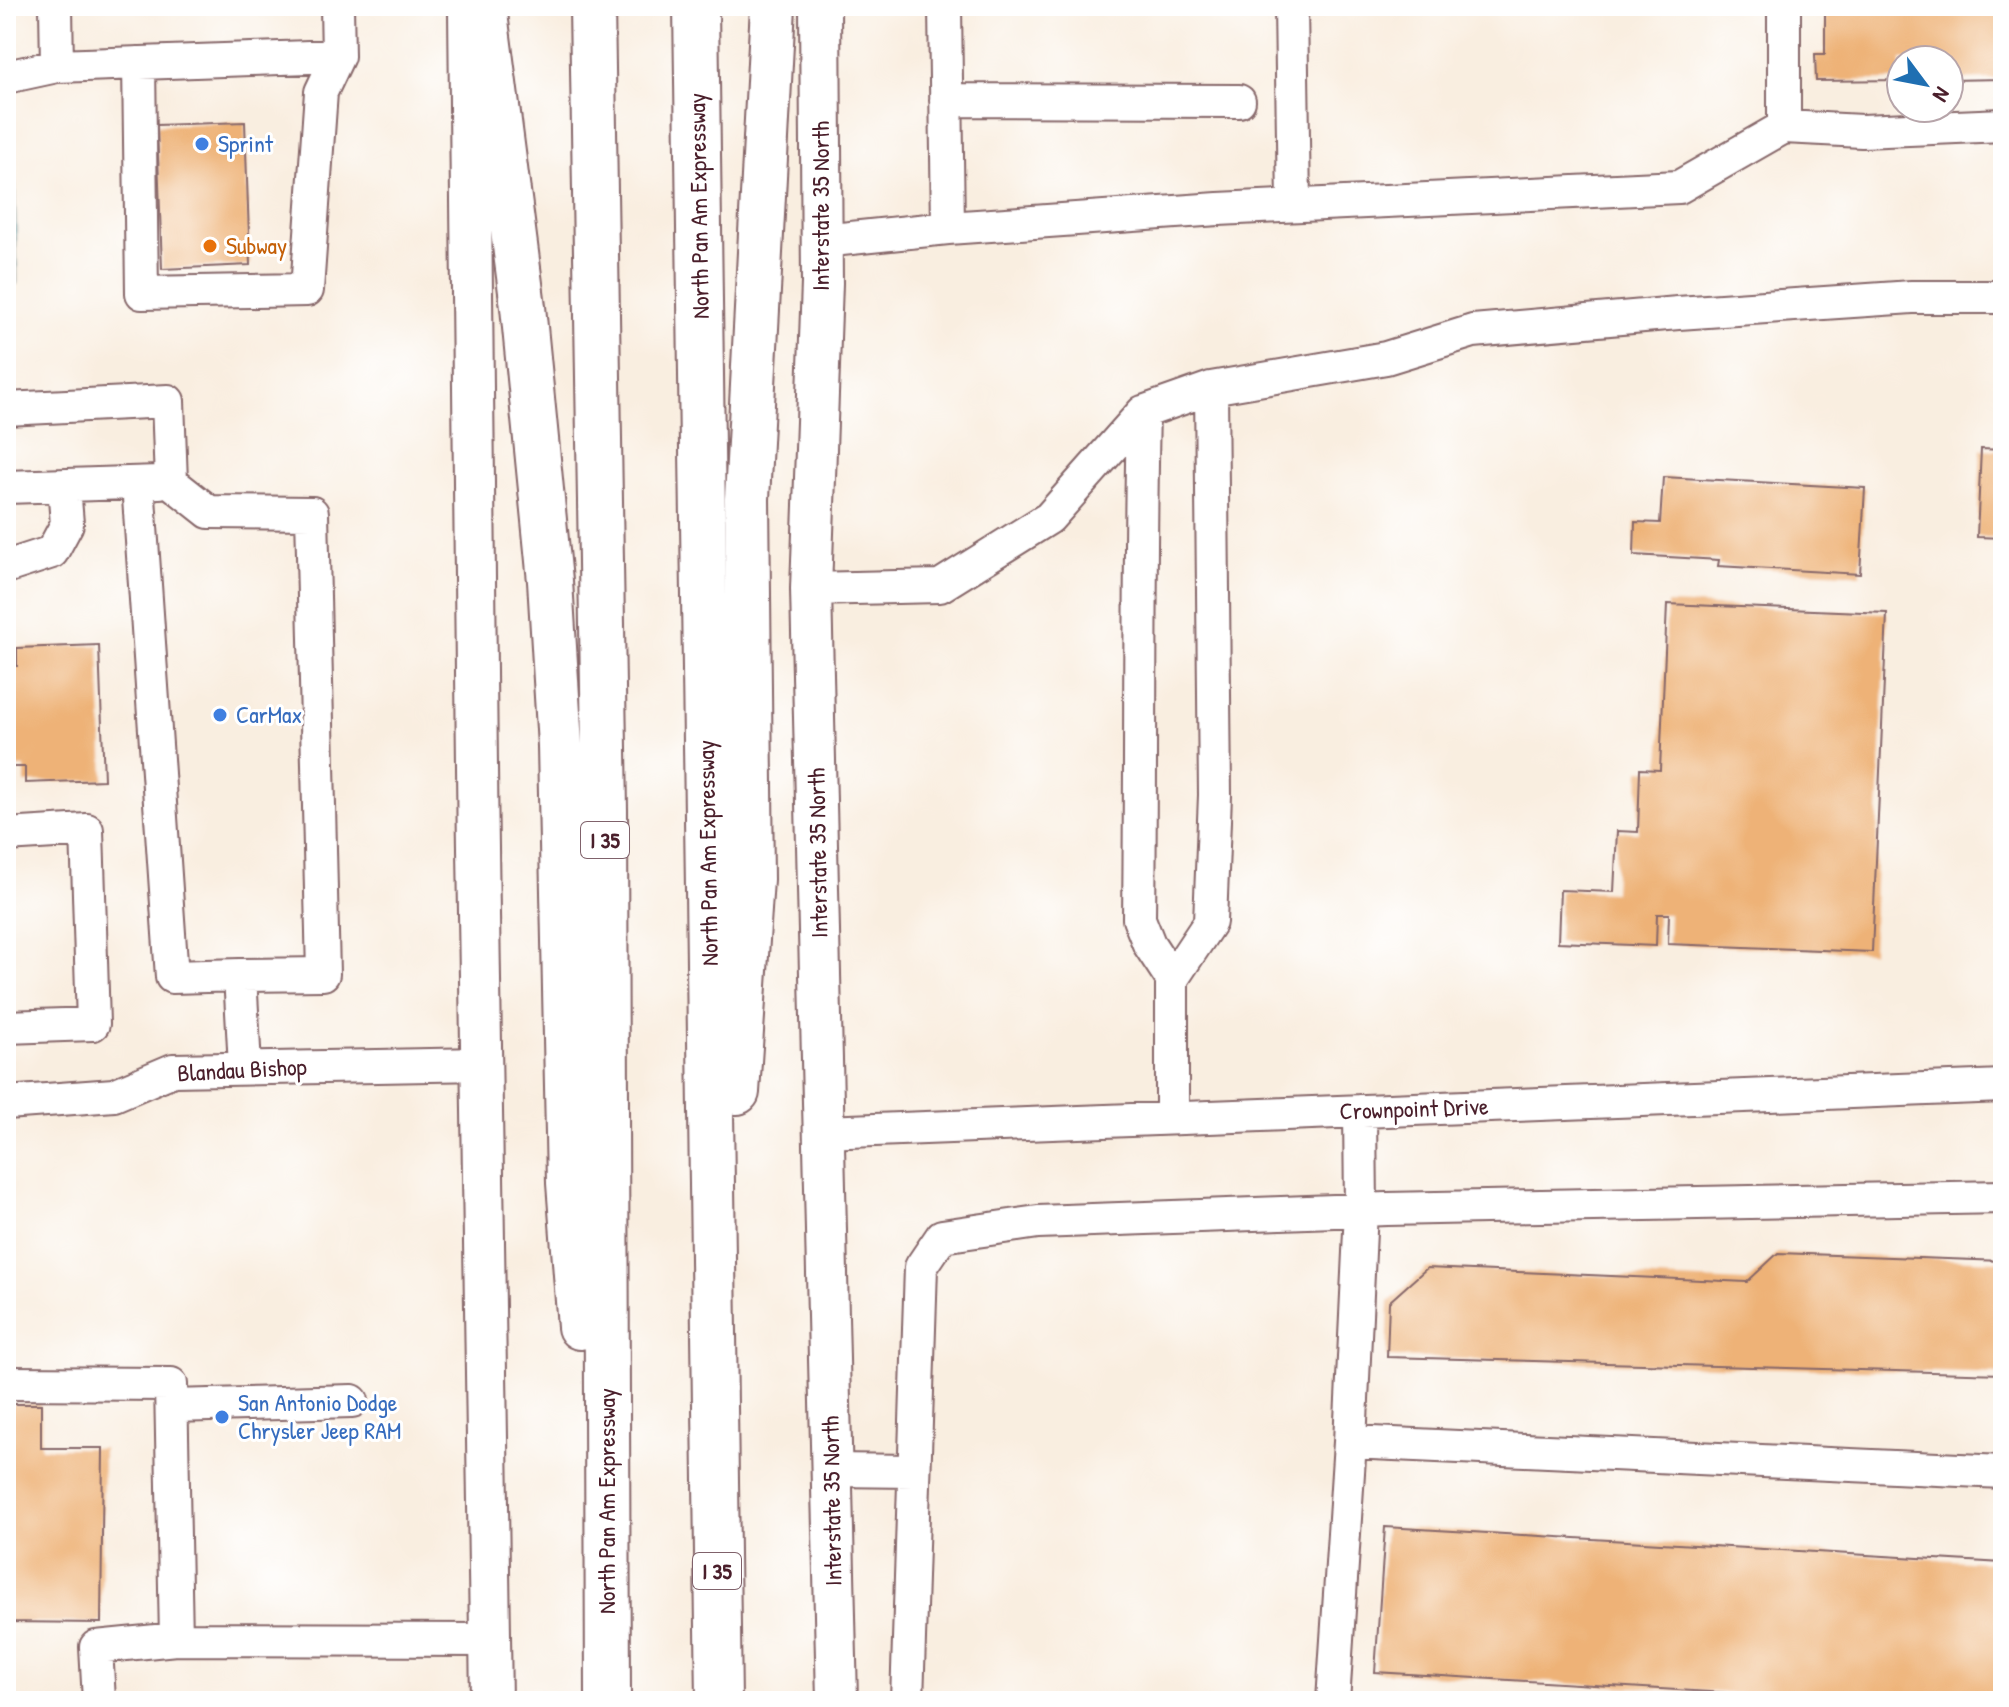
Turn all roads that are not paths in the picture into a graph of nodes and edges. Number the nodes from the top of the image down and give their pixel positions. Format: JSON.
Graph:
{"nodes":[{"id":1,"x":56,"y":6,"type":"edge"},
{"id":2,"x":337,"y":6,"type":"edge"},
{"id":3,"x":469,"y":6,"type":"edge"},
{"id":4,"x":484,"y":6,"type":"edge"},
{"id":5,"x":592,"y":6,"type":"edge"},
{"id":6,"x":696,"y":6,"type":"edge"},
{"id":7,"x":773,"y":6,"type":"edge"},
{"id":8,"x":820,"y":6,"type":"edge"},
{"id":9,"x":945,"y":6,"type":"edge"},
{"id":10,"x":1291,"y":6,"type":"edge"},
{"id":11,"x":1784,"y":6,"type":"edge"},
{"id":12,"x":338,"y":56,"type":"junction"},
{"id":13,"x":139,"y":63,"type":"junction"},
{"id":14,"x":57,"y":66,"type":"junction"},
{"id":15,"x":6,"y":77,"type":"edge"},
{"id":16,"x":946,"y":100,"type":"junction"},
{"id":17,"x":1239,"y":101,"type":"dead end"},
{"id":18,"x":2003,"y":125,"type":"edge"},
{"id":19,"x":1784,"y":127,"type":"junction"},
{"id":20,"x":1294,"y":205,"type":"junction"},
{"id":21,"x":948,"y":228,"type":"junction"},
{"id":22,"x":822,"y":241,"type":"junction"},
{"id":23,"x":2003,"y":297,"type":"edge"},
{"id":24,"x":1211,"y":388,"type":"junction"},
{"id":25,"x":6,"y":409,"type":"edge"},
{"id":26,"x":1143,"y":412,"type":"junction"},
{"id":27,"x":171,"y":482,"type":"junction"},
{"id":28,"x":138,"y":483,"type":"junction"},
{"id":29,"x":64,"y":486,"type":"junction"},
{"id":30,"x":6,"y":487,"type":"edge"},
{"id":31,"x":6,"y":567,"type":"edge"},
{"id":32,"x":811,"y":589,"type":"junction"},
{"id":33,"x":6,"y":835,"type":"edge"},
{"id":34,"x":240,"y":975,"type":"junction"},
{"id":35,"x":1172,"y":979,"type":"junction"},
{"id":36,"x":6,"y":1027,"type":"edge"},
{"id":37,"x":483,"y":1064,"type":"junction"},
{"id":38,"x":245,"y":1067,"type":"junction"},
{"id":39,"x":2003,"y":1086,"type":"edge"},
{"id":40,"x":6,"y":1103,"type":"edge"},
{"id":41,"x":1360,"y":1111,"type":"junction"},
{"id":42,"x":1172,"y":1118,"type":"junction"},
{"id":43,"x":824,"y":1132,"type":"junction"},
{"id":44,"x":2003,"y":1197,"type":"edge"},
{"id":45,"x":1361,"y":1210,"type":"junction"},
{"id":46,"x":6,"y":1383,"type":"edge"},
{"id":47,"x":352,"y":1401,"type":"dead end"},
{"id":48,"x":173,"y":1406,"type":"junction"},
{"id":49,"x":714,"y":1442,"type":"junction"},
{"id":50,"x":1350,"y":1442,"type":"junction"},
{"id":51,"x":832,"y":1470,"type":"junction"},
{"id":52,"x":914,"y":1471,"type":"junction"},
{"id":53,"x":2003,"y":1472,"type":"edge"},
{"id":54,"x":176,"y":1639,"type":"junction"},
{"id":55,"x":490,"y":1640,"type":"junction"},
{"id":56,"x":608,"y":1687,"type":"edge"},
{"id":57,"x":99,"y":1701,"type":"edge"},
{"id":58,"x":491,"y":1701,"type":"edge"},
{"id":59,"x":719,"y":1701,"type":"edge"},
{"id":60,"x":837,"y":1701,"type":"edge"},
{"id":61,"x":907,"y":1701,"type":"edge"},
{"id":62,"x":1333,"y":1701,"type":"edge"}],
"edges":[{"from":1,"to":14,"type":"street"},
{"from":2,"to":12,"type":"street"},
{"from":3,"to":37,"type":"main road"},
{"from":4,"to":56,"type":"highway"},
{"from":5,"to":56,"type":"highway","name":"North Pan Am Expressway","number":"I 35"},
{"from":6,"to":49,"type":"highway","name":"North Pan Am Expressway","number":"I 35"},
{"from":7,"to":49,"type":"highway"},
{"from":8,"to":22,"type":"main road","name":"Interstate 35 North"},
{"from":9,"to":16,"type":"street"},
{"from":10,"to":20,"type":"street"},
{"from":11,"to":19,"type":"street"},
{"from":12,"to":13,"type":"street"},
{"from":12,"to":13,"type":"street"},
{"from":13,"to":14,"type":"street"},
{"from":14,"to":15,"type":"street"},
{"from":16,"to":17,"type":"street"},
{"from":16,"to":21,"type":"street"},
{"from":18,"to":19,"type":"street"},
{"from":19,"to":20,"type":"street"},
{"from":20,"to":21,"type":"street"},
{"from":21,"to":22,"type":"street"},
{"from":22,"to":32,"type":"main road","name":"Interstate 35 North"},
{"from":23,"to":24,"type":"street"},
{"from":24,"to":26,"type":"street"},
{"from":24,"to":35,"type":"street"},
{"from":25,"to":27,"type":"street"},
{"from":26,"to":32,"type":"street"},
{"from":26,"to":35,"type":"street"},
{"from":27,"to":28,"type":"street"},
{"from":27,"to":34,"type":"street"},
{"from":28,"to":29,"type":"street"},
{"from":28,"to":34,"type":"street"},
{"from":29,"to":30,"type":"street"},
{"from":29,"to":31,"type":"street"},
{"from":32,"to":43,"type":"main road","name":"Interstate 35 North"},
{"from":33,"to":36,"type":"street"},
{"from":34,"to":38,"type":"street"},
{"from":35,"to":42,"type":"street"},
{"from":37,"to":38,"type":"street","name":"Blandau Bishop"},
{"from":37,"to":55,"type":"main road"},
{"from":38,"to":40,"type":"street","name":"Blandau Bishop"},
{"from":39,"to":41,"type":"street","name":"Crownpoint Drive"},
{"from":41,"to":42,"type":"street","name":"Crownpoint Drive"},
{"from":41,"to":45,"type":"street"},
{"from":42,"to":43,"type":"street","name":"Crownpoint Drive"},
{"from":43,"to":51,"type":"main road","name":"Interstate 35 North"},
{"from":44,"to":45,"type":"street"},
{"from":45,"to":50,"type":"street"},
{"from":45,"to":52,"type":"street"},
{"from":46,"to":48,"type":"street"},
{"from":47,"to":48,"type":"street"},
{"from":48,"to":54,"type":"street"},
{"from":49,"to":59,"type":"highway","name":"North Pan Am Expressway","number":"I 35"},
{"from":50,"to":53,"type":"street"},
{"from":50,"to":62,"type":"street"},
{"from":51,"to":52,"type":"street"},
{"from":51,"to":60,"type":"main road","name":"Interstate 35 North"},
{"from":52,"to":61,"type":"street"},
{"from":54,"to":55,"type":"street"},
{"from":54,"to":57,"type":"street"},
{"from":55,"to":58,"type":"main road"}]}
